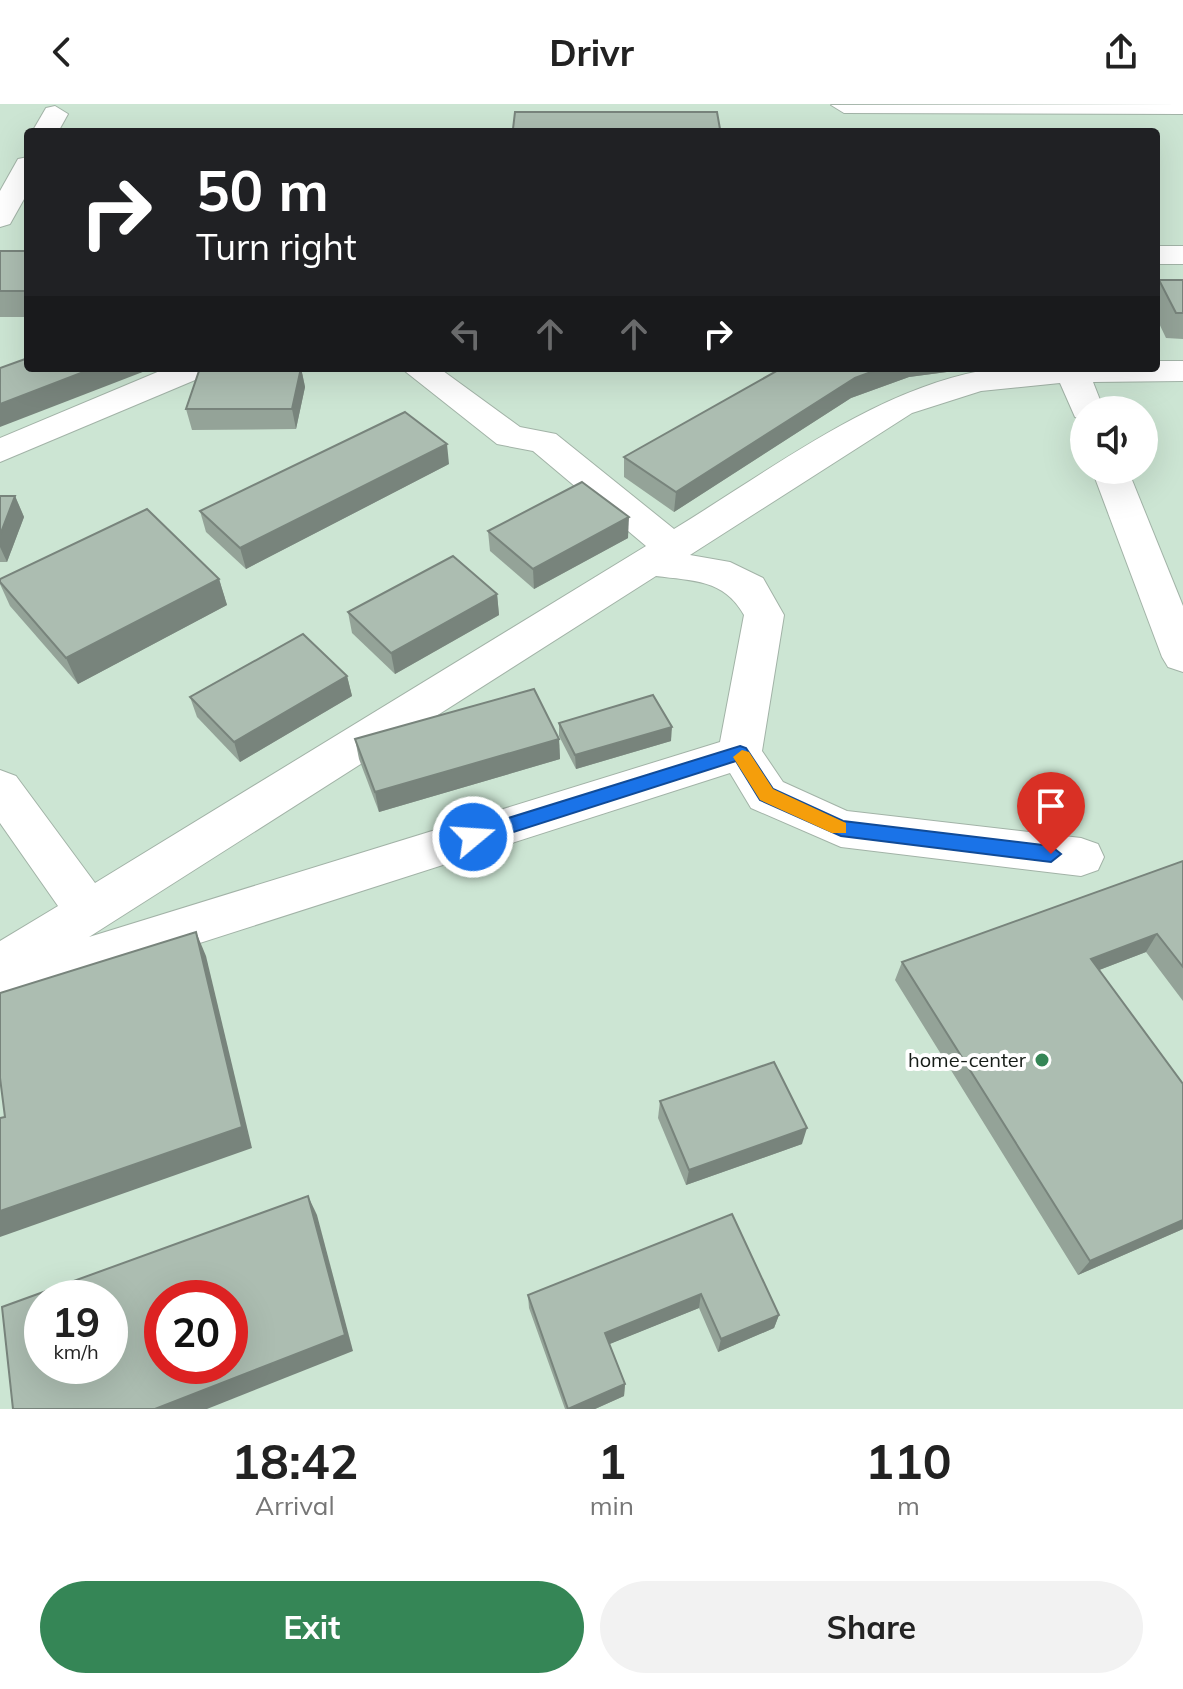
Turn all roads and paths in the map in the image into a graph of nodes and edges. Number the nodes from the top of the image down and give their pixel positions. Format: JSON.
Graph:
{"nodes":[{"id":1,"x":844,"y":105,"type":"edge"},
{"id":2,"x":968,"y":105,"type":"edge"},
{"id":3,"x":1183,"y":106,"type":"edge"},
{"id":4,"x":977,"y":128,"type":"edge"},
{"id":5,"x":24,"y":173,"type":"edge"},
{"id":6,"x":0,"y":218,"type":"edge"},
{"id":7,"x":1160,"y":255,"type":"edge"},
{"id":8,"x":1183,"y":255,"type":"edge"},
{"id":9,"x":1160,"y":371,"type":"edge"},
{"id":10,"x":1183,"y":371,"type":"edge"},
{"id":11,"x":186,"y":372,"type":"edge"},
{"id":12,"x":423,"y":372,"type":"edge"},
{"id":13,"x":1057,"y":372,"type":"edge"},
{"id":14,"x":1072,"y":372,"type":"edge"},
{"id":15,"x":1081,"y":396,"type":"edge"},
{"id":16,"x":0,"y":451,"type":"edge"},
{"id":17,"x":1116,"y":484,"type":"edge"},
{"id":18,"x":658,"y":554,"type":"junction"},
{"id":19,"x":1179,"y":636,"type":"edge"},
{"id":20,"x":740,"y":753,"type":"junction"},
{"id":21,"x":0,"y":788,"type":"edge"},
{"id":22,"x":1081,"y":857,"type":"dead end"},
{"id":23,"x":90,"y":913,"type":"junction"},
{"id":24,"x":0,"y":967,"type":"edge"},
{"id":25,"x":0,"y":987,"type":"edge"}],
"edges":[{"from":1,"to":2,"type":"street"},
{"from":2,"to":3,"type":"street"},
{"from":2,"to":4,"type":"street"},
{"from":5,"to":6,"type":"street"},
{"from":7,"to":8,"type":"street"},
{"from":9,"to":10,"type":"street"},
{"from":11,"to":16,"type":"street"},
{"from":12,"to":18,"type":"street"},
{"from":13,"to":18,"type":"street"},
{"from":14,"to":15,"type":"street"},
{"from":17,"to":19,"type":"street"},
{"from":18,"to":20,"type":"street"},
{"from":18,"to":23,"type":"street"},
{"from":20,"to":22,"type":"street"},
{"from":20,"to":25,"type":"street"},
{"from":21,"to":23,"type":"street"},
{"from":23,"to":24,"type":"street"}]}
